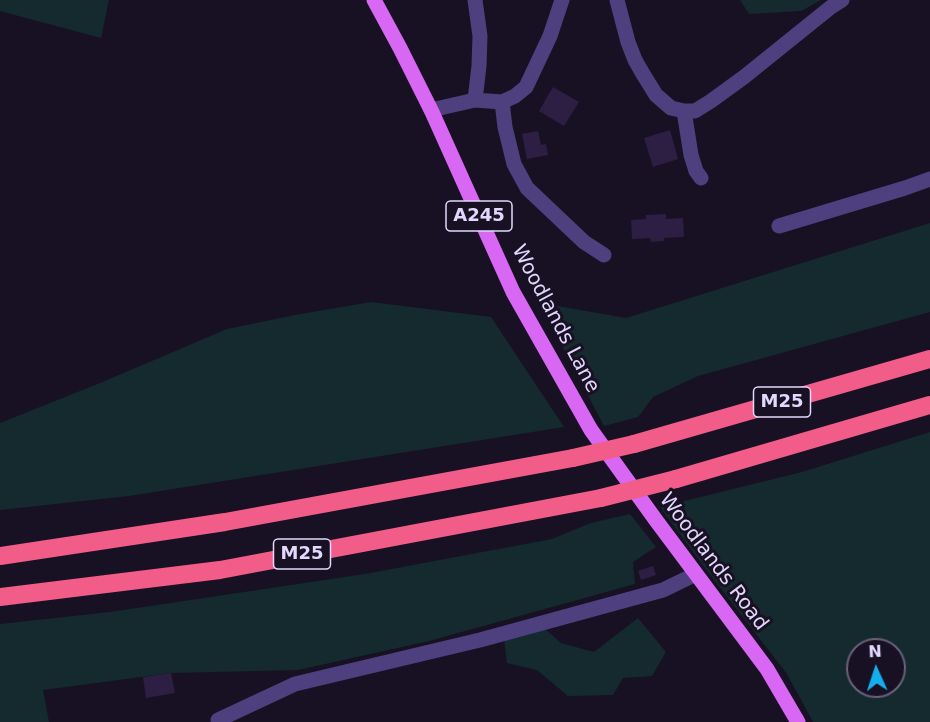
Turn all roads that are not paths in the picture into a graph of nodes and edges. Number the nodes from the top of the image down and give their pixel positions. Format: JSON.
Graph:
{"nodes":[{"id":1,"x":374,"y":0,"type":"edge"},
{"id":2,"x":475,"y":0,"type":"edge"},
{"id":3,"x":562,"y":0,"type":"edge"},
{"id":4,"x":617,"y":0,"type":"edge"},
{"id":5,"x":842,"y":0,"type":"edge"},
{"id":6,"x":475,"y":100,"type":"junction"},
{"id":7,"x":502,"y":102,"type":"junction"},
{"id":8,"x":431,"y":110,"type":"junction"},
{"id":9,"x":684,"y":111,"type":"junction"},
{"id":10,"x":701,"y":178,"type":"dead end"},
{"id":11,"x":930,"y":179,"type":"edge"},
{"id":12,"x":779,"y":226,"type":"dead end"},
{"id":13,"x":604,"y":255,"type":"dead end"},
{"id":14,"x":930,"y":359,"type":"edge"},
{"id":15,"x":930,"y":405,"type":"edge"},
{"id":16,"x":591,"y":430,"type":"joint"},
{"id":17,"x":0,"y":556,"type":"edge"},
{"id":18,"x":696,"y":574,"type":"junction"},
{"id":19,"x":0,"y":597,"type":"edge"},
{"id":20,"x":218,"y":720,"type":"dead end"},
{"id":21,"x":798,"y":722,"type":"edge"}],
"edges":[{"from":1,"to":8,"type":"main road","name":"Woodlands Lane","number":"A245"},
{"from":2,"to":6,"type":"street"},
{"from":3,"to":7,"type":"street"},
{"from":4,"to":9,"type":"street"},
{"from":5,"to":9,"type":"street"},
{"from":6,"to":7,"type":"street"},
{"from":6,"to":8,"type":"street"},
{"from":7,"to":13,"type":"street"},
{"from":8,"to":16,"type":"main road","name":"Woodlands Lane","number":"A245"},
{"from":9,"to":10,"type":"street"},
{"from":11,"to":12,"type":"street"},
{"from":14,"to":17,"type":"highway","number":"M25","bridge":true},
{"from":15,"to":19,"type":"highway","number":"M25","bridge":true},
{"from":16,"to":18,"type":"main road","name":"Woodlands Road","number":"A245"},
{"from":18,"to":20,"type":"street"},
{"from":18,"to":21,"type":"main road","name":"Woodlands Road","number":"A245"}]}
